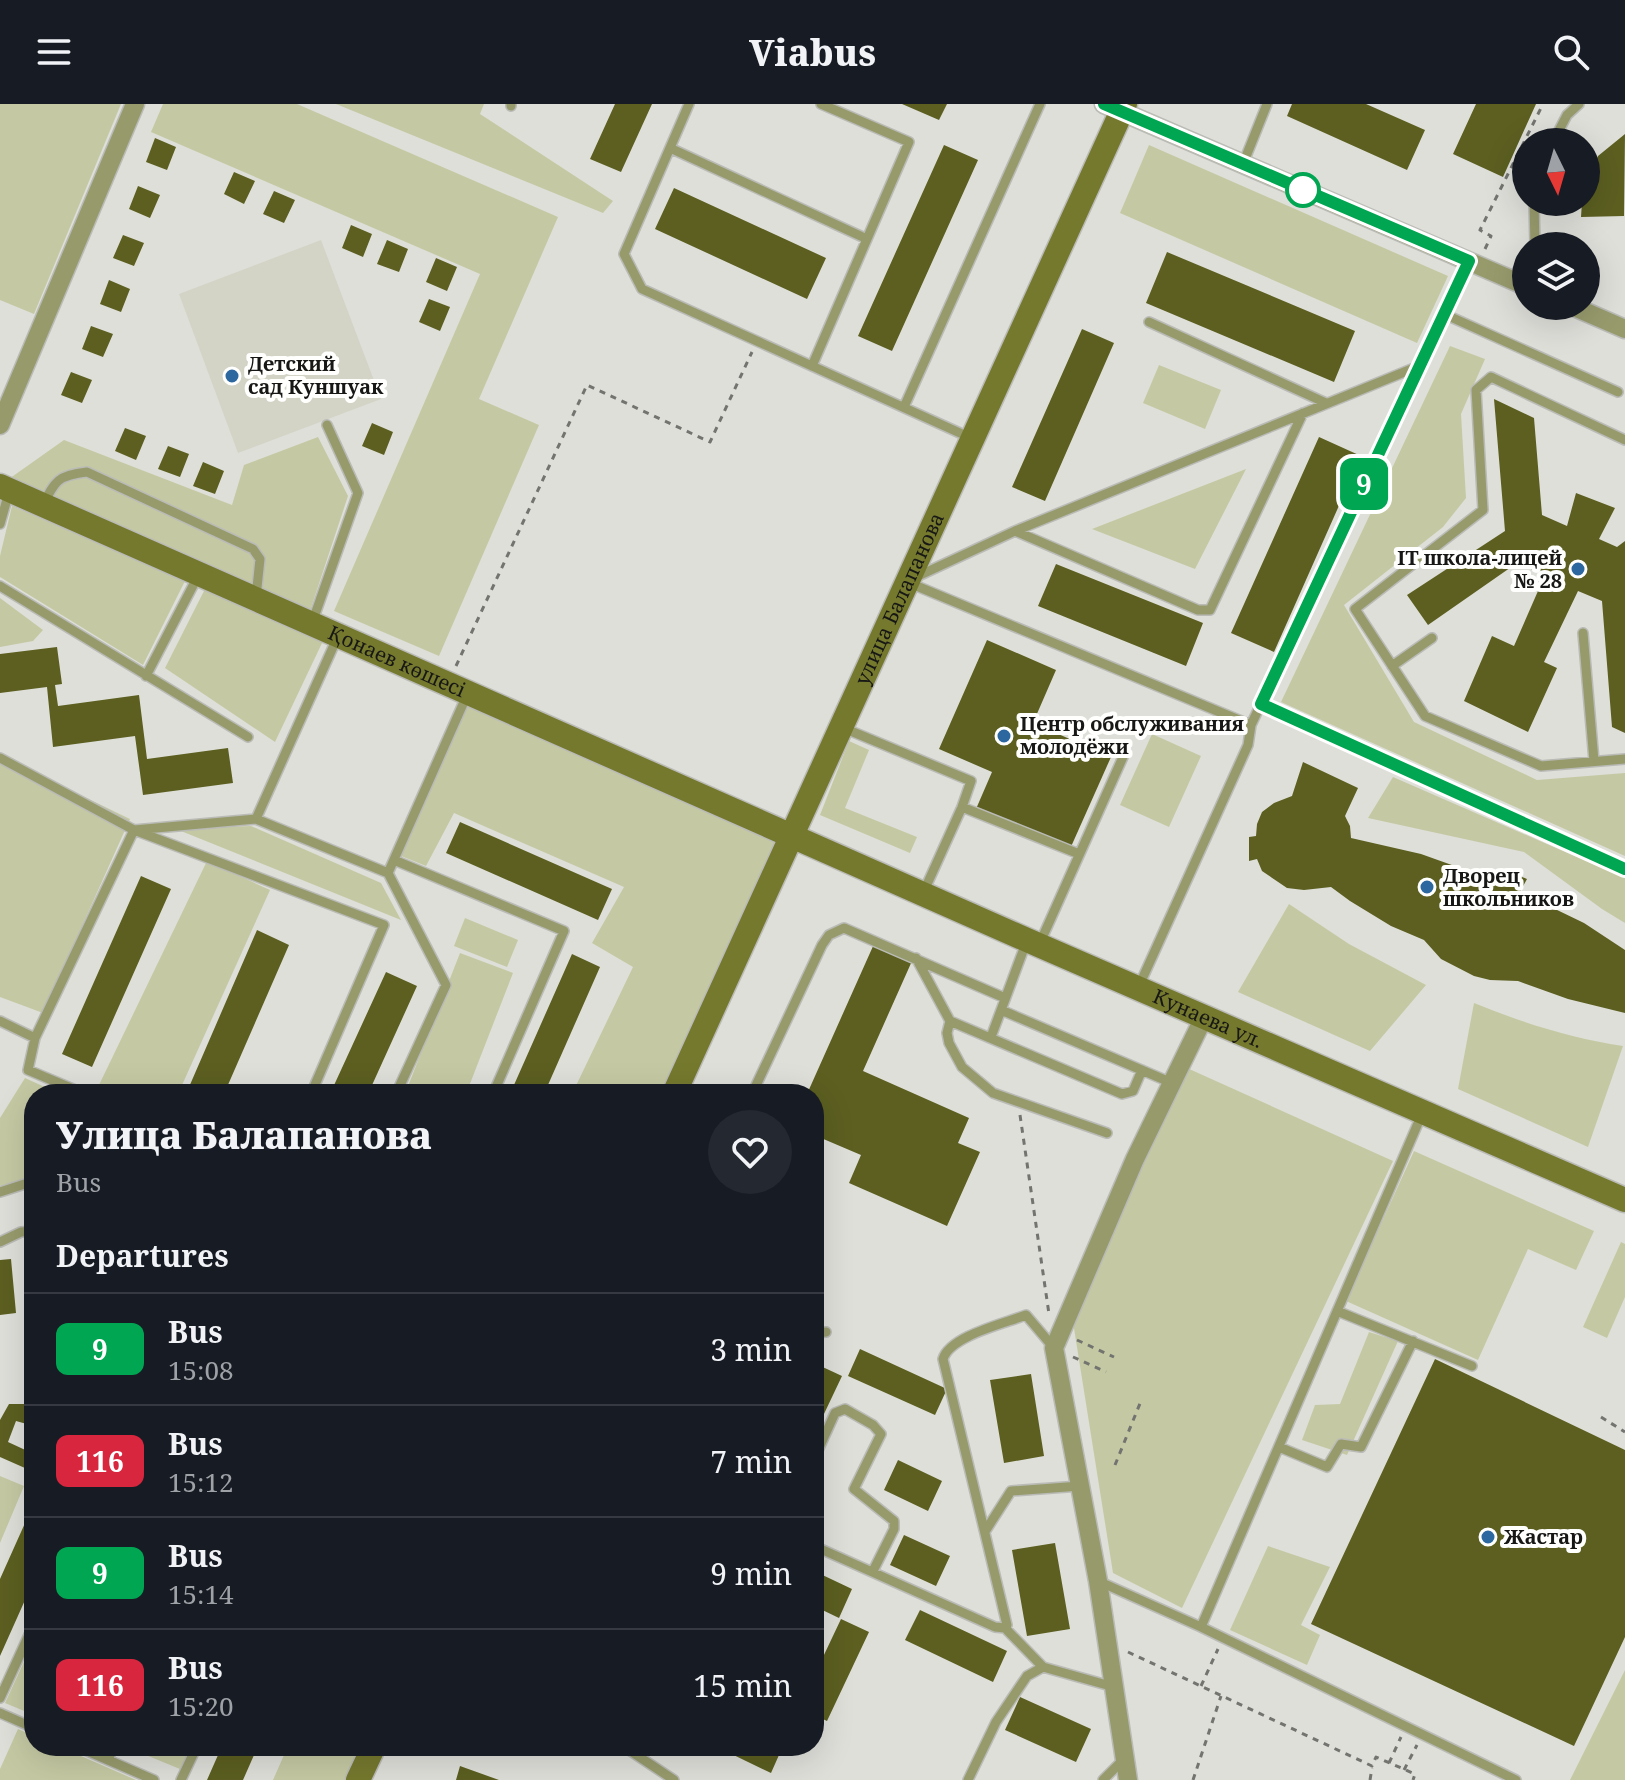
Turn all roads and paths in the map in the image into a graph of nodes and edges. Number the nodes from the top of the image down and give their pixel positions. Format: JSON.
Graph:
{"nodes":[{"id":1,"x":135,"y":104,"type":"edge"},
{"id":2,"x":689,"y":104,"type":"edge"},
{"id":3,"x":821,"y":104,"type":"edge"},
{"id":4,"x":1040,"y":104,"type":"edge"},
{"id":5,"x":1267,"y":104,"type":"edge"},
{"id":6,"x":1543,"y":104,"type":"edge"},
{"id":7,"x":1579,"y":104,"type":"edge"},
{"id":8,"x":1117,"y":107,"type":"edge"},
{"id":9,"x":1560,"y":128,"type":"edge"},
{"id":10,"x":670,"y":148,"type":"junction"},
{"id":11,"x":1243,"y":164,"type":"junction"},
{"id":12,"x":867,"y":239,"type":"junction"},
{"id":13,"x":1473,"y":264,"type":"junction"},
{"id":14,"x":1512,"y":276,"type":"edge"},
{"id":15,"x":1444,"y":314,"type":"junction"},
{"id":16,"x":1600,"y":318,"type":"edge"},
{"id":17,"x":1149,"y":322,"type":"dead end"},
{"id":18,"x":1625,"y":329,"type":"edge"},
{"id":19,"x":757,"y":341,"type":"junction"},
{"id":20,"x":812,"y":366,"type":"junction"},
{"id":21,"x":1420,"y":366,"type":"junction"},
{"id":22,"x":1618,"y":392,"type":"dead end"},
{"id":23,"x":1326,"y":403,"type":"junction"},
{"id":24,"x":904,"y":407,"type":"junction"},
{"id":25,"x":1303,"y":413,"type":"junction"},
{"id":26,"x":0,"y":425,"type":"edge"},
{"id":27,"x":327,"y":425,"type":"dead end"},
{"id":28,"x":1624,"y":436,"type":"edge"},
{"id":29,"x":971,"y":438,"type":"junction"},
{"id":30,"x":5,"y":488,"type":"edge"},
{"id":31,"x":43,"y":505,"type":"junction"},
{"id":32,"x":0,"y":524,"type":"edge"},
{"id":33,"x":1015,"y":531,"type":"junction"},
{"id":34,"x":199,"y":574,"type":"junction"},
{"id":35,"x":906,"y":581,"type":"junction"},
{"id":36,"x":0,"y":586,"type":"edge"},
{"id":37,"x":256,"y":600,"type":"junction"},
{"id":38,"x":312,"y":623,"type":"junction"},
{"id":39,"x":1583,"y":633,"type":"dead end"},
{"id":40,"x":339,"y":635,"type":"junction"},
{"id":41,"x":1432,"y":638,"type":"dead end"},
{"id":42,"x":1392,"y":666,"type":"junction"},
{"id":43,"x":146,"y":676,"type":"junction"},
{"id":44,"x":458,"y":687,"type":"junction"},
{"id":45,"x":1261,"y":704,"type":"junction"},
{"id":46,"x":1251,"y":725,"type":"junction"},
{"id":47,"x":841,"y":727,"type":"junction"},
{"id":48,"x":248,"y":737,"type":"dead end"},
{"id":49,"x":1123,"y":757,"type":"dead end"},
{"id":50,"x":0,"y":758,"type":"edge"},
{"id":51,"x":1625,"y":759,"type":"edge"},
{"id":52,"x":1594,"y":761,"type":"junction"},
{"id":53,"x":962,"y":807,"type":"junction"},
{"id":54,"x":256,"y":819,"type":"junction"},
{"id":55,"x":134,"y":830,"type":"junction"},
{"id":56,"x":793,"y":836,"type":"junction"},
{"id":57,"x":1079,"y":854,"type":"junction"},
{"id":58,"x":394,"y":860,"type":"junction"},
{"id":59,"x":1625,"y":869,"type":"edge"},
{"id":60,"x":388,"y":873,"type":"junction"},
{"id":61,"x":923,"y":893,"type":"junction"},
{"id":62,"x":1033,"y":942,"type":"junction"},
{"id":63,"x":915,"y":957,"type":"junction"},
{"id":64,"x":1138,"y":988,"type":"junction"},
{"id":65,"x":1005,"y":998,"type":"junction"},
{"id":66,"x":1001,"y":1010,"type":"junction"},
{"id":67,"x":1204,"y":1017,"type":"junction"},
{"id":68,"x":0,"y":1021,"type":"edge"},
{"id":69,"x":950,"y":1021,"type":"junction"},
{"id":70,"x":991,"y":1037,"type":"junction"},
{"id":71,"x":35,"y":1038,"type":"junction"},
{"id":72,"x":1142,"y":1070,"type":"junction"},
{"id":73,"x":1172,"y":1083,"type":"junction"},
{"id":74,"x":61,"y":1084,"type":"edge"},
{"id":75,"x":315,"y":1084,"type":"edge"},
{"id":76,"x":401,"y":1084,"type":"edge"},
{"id":77,"x":497,"y":1084,"type":"edge"},
{"id":78,"x":679,"y":1084,"type":"edge"},
{"id":79,"x":757,"y":1084,"type":"edge"},
{"id":80,"x":1018,"y":1104,"type":"junction"},
{"id":81,"x":1422,"y":1112,"type":"junction"},
{"id":82,"x":1107,"y":1133,"type":"dead end"},
{"id":83,"x":24,"y":1184,"type":"edge"},
{"id":84,"x":0,"y":1192,"type":"edge"},
{"id":85,"x":1625,"y":1200,"type":"edge"},
{"id":86,"x":24,"y":1232,"type":"edge"},
{"id":87,"x":0,"y":1242,"type":"edge"},
{"id":88,"x":1337,"y":1311,"type":"junction"},
{"id":89,"x":1058,"y":1340,"type":"junction"},
{"id":90,"x":1413,"y":1341,"type":"junction"},
{"id":91,"x":1114,"y":1357,"type":"dead end"},
{"id":92,"x":1472,"y":1366,"type":"dead end"},
{"id":93,"x":1106,"y":1372,"type":"dead end"},
{"id":94,"x":1141,"y":1401,"type":"dead end"},
{"id":95,"x":1601,"y":1417,"type":"dead end"},
{"id":96,"x":1625,"y":1432,"type":"edge"},
{"id":97,"x":824,"y":1437,"type":"edge"},
{"id":98,"x":1279,"y":1447,"type":"junction"},
{"id":99,"x":1115,"y":1465,"type":"dead end"},
{"id":100,"x":1080,"y":1486,"type":"junction"},
{"id":101,"x":986,"y":1530,"type":"junction"},
{"id":102,"x":824,"y":1550,"type":"edge"},
{"id":103,"x":873,"y":1571,"type":"junction"},
{"id":104,"x":1098,"y":1581,"type":"junction"},
{"id":105,"x":1201,"y":1627,"type":"junction"},
{"id":106,"x":1005,"y":1628,"type":"junction"},
{"id":107,"x":1223,"y":1638,"type":"junction"},
{"id":108,"x":1107,"y":1642,"type":"junction"},
{"id":109,"x":24,"y":1646,"type":"edge"},
{"id":110,"x":1043,"y":1667,"type":"junction"},
{"id":111,"x":1201,"y":1686,"type":"junction"},
{"id":112,"x":1114,"y":1687,"type":"junction"},
{"id":113,"x":1222,"y":1696,"type":"junction"},
{"id":114,"x":0,"y":1698,"type":"edge"},
{"id":115,"x":0,"y":1713,"type":"edge"},
{"id":116,"x":24,"y":1724,"type":"edge"},
{"id":117,"x":1406,"y":1726,"type":"junction"},
{"id":118,"x":1422,"y":1735,"type":"junction"},
{"id":119,"x":99,"y":1756,"type":"edge"},
{"id":120,"x":110,"y":1756,"type":"edge"},
{"id":121,"x":192,"y":1756,"type":"edge"},
{"id":122,"x":369,"y":1756,"type":"edge"},
{"id":123,"x":638,"y":1756,"type":"edge"},
{"id":124,"x":1124,"y":1759,"type":"junction"},
{"id":125,"x":108,"y":1760,"type":"junction"},
{"id":126,"x":1389,"y":1763,"type":"junction"},
{"id":127,"x":1372,"y":1766,"type":"junction"},
{"id":128,"x":1404,"y":1770,"type":"junction"},
{"id":129,"x":154,"y":1780,"type":"edge"},
{"id":130,"x":181,"y":1780,"type":"edge"},
{"id":131,"x":358,"y":1780,"type":"edge"},
{"id":132,"x":674,"y":1780,"type":"edge"},
{"id":133,"x":968,"y":1780,"type":"edge"},
{"id":134,"x":1103,"y":1780,"type":"edge"},
{"id":135,"x":1128,"y":1780,"type":"edge"},
{"id":136,"x":1193,"y":1780,"type":"edge"},
{"id":137,"x":1370,"y":1780,"type":"edge"},
{"id":138,"x":1413,"y":1780,"type":"edge"},
{"id":139,"x":1516,"y":1780,"type":"edge"}],
"edges":[{"from":1,"to":26,"type":"street"},
{"from":2,"to":10,"type":"lane"},
{"from":3,"to":12,"type":"lane"},
{"from":4,"to":24,"type":"lane"},
{"from":5,"to":11,"type":"lane"},
{"from":6,"to":13,"type":"path"},
{"from":7,"to":9,"type":"lane"},
{"from":8,"to":11,"type":"street"},
{"from":8,"to":29,"type":"street","name":"улица Балапанова"},
{"from":10,"to":12,"type":"lane"},
{"from":10,"to":19,"type":"lane"},
{"from":11,"to":13,"type":"street"},
{"from":12,"to":20,"type":"lane"},
{"from":13,"to":14,"type":"street"},
{"from":13,"to":15,"type":"lane"},
{"from":15,"to":21,"type":"lane"},
{"from":15,"to":22,"type":"lane"},
{"from":16,"to":18,"type":"street"},
{"from":17,"to":23,"type":"lane"},
{"from":19,"to":20,"type":"lane"},
{"from":19,"to":44,"type":"path"},
{"from":20,"to":24,"type":"lane"},
{"from":21,"to":23,"type":"lane"},
{"from":21,"to":45,"type":"lane"},
{"from":23,"to":25,"type":"lane"},
{"from":24,"to":29,"type":"lane"},
{"from":25,"to":33,"type":"lane"},
{"from":25,"to":33,"type":"lane"},
{"from":27,"to":38,"type":"lane"},
{"from":28,"to":42,"type":"lane"},
{"from":29,"to":35,"type":"street","name":"улица Балапанова"},
{"from":30,"to":31,"type":"street","name":"Қонаев көшесі"},
{"from":30,"to":32,"type":"lane"},
{"from":31,"to":34,"type":"street","name":"Қонаев көшесі"},
{"from":31,"to":37,"type":"lane"},
{"from":33,"to":35,"type":"lane"},
{"from":34,"to":37,"type":"street","name":"Қонаев көшесі"},
{"from":34,"to":43,"type":"lane"},
{"from":35,"to":46,"type":"lane"},
{"from":35,"to":47,"type":"street","name":"улица Балапанова"},
{"from":36,"to":43,"type":"lane"},
{"from":37,"to":38,"type":"street","name":"Қонаев көшесі"},
{"from":38,"to":40,"type":"street","name":"Қонаев көшесі"},
{"from":39,"to":52,"type":"lane"},
{"from":40,"to":44,"type":"street","name":"Қонаев көшесі"},
{"from":40,"to":54,"type":"lane"},
{"from":41,"to":42,"type":"lane"},
{"from":42,"to":52,"type":"lane"},
{"from":43,"to":48,"type":"lane"},
{"from":44,"to":56,"type":"street","name":"Қонаев көшесі"},
{"from":44,"to":58,"type":"lane"},
{"from":45,"to":46,"type":"lane"},
{"from":45,"to":59,"type":"lane"},
{"from":46,"to":64,"type":"lane"},
{"from":47,"to":53,"type":"lane"},
{"from":47,"to":56,"type":"street","name":"улица Балапанова"},
{"from":49,"to":57,"type":"lane"},
{"from":50,"to":55,"type":"lane"},
{"from":51,"to":52,"type":"lane"},
{"from":53,"to":57,"type":"lane"},
{"from":53,"to":61,"type":"lane"},
{"from":54,"to":55,"type":"lane"},
{"from":54,"to":60,"type":"lane"},
{"from":55,"to":71,"type":"lane"},
{"from":55,"to":75,"type":"lane"},
{"from":56,"to":61,"type":"street","name":"Кунаева ул."},
{"from":56,"to":78,"type":"street","name":"улица Балапанова"},
{"from":57,"to":62,"type":"lane"},
{"from":58,"to":60,"type":"lane"},
{"from":58,"to":77,"type":"lane"},
{"from":60,"to":76,"type":"lane"},
{"from":61,"to":62,"type":"street","name":"Кунаева ул."},
{"from":62,"to":64,"type":"street","name":"Кунаева ул."},
{"from":62,"to":65,"type":"lane"},
{"from":63,"to":65,"type":"lane"},
{"from":63,"to":69,"type":"lane"},
{"from":63,"to":79,"type":"lane"},
{"from":64,"to":67,"type":"street","name":"Кунаева ул."},
{"from":65,"to":66,"type":"lane"},
{"from":66,"to":70,"type":"lane"},
{"from":66,"to":72,"type":"lane"},
{"from":67,"to":73,"type":"street"},
{"from":67,"to":81,"type":"street","name":"Кунаева ул."},
{"from":68,"to":71,"type":"lane"},
{"from":69,"to":70,"type":"lane"},
{"from":69,"to":80,"type":"lane"},
{"from":70,"to":72,"type":"lane"},
{"from":71,"to":74,"type":"lane"},
{"from":72,"to":73,"type":"lane"},
{"from":73,"to":89,"type":"street"},
{"from":80,"to":82,"type":"lane"},
{"from":80,"to":89,"type":"path"},
{"from":81,"to":85,"type":"street","name":"Кунаева ул."},
{"from":81,"to":88,"type":"lane"},
{"from":83,"to":84,"type":"lane"},
{"from":86,"to":87,"type":"lane"},
{"from":88,"to":90,"type":"lane"},
{"from":88,"to":98,"type":"lane"},
{"from":89,"to":91,"type":"path"},
{"from":89,"to":93,"type":"path"},
{"from":89,"to":100,"type":"street"},
{"from":89,"to":101,"type":"lane"},
{"from":90,"to":92,"type":"lane"},
{"from":90,"to":98,"type":"lane"},
{"from":94,"to":99,"type":"path"},
{"from":95,"to":96,"type":"path"},
{"from":97,"to":103,"type":"lane"},
{"from":98,"to":105,"type":"lane"},
{"from":100,"to":101,"type":"lane"},
{"from":100,"to":104,"type":"street"},
{"from":101,"to":106,"type":"lane"},
{"from":102,"to":103,"type":"lane"},
{"from":103,"to":106,"type":"lane"},
{"from":104,"to":105,"type":"lane"},
{"from":104,"to":108,"type":"street"},
{"from":105,"to":107,"type":"lane"},
{"from":106,"to":110,"type":"lane"},
{"from":107,"to":111,"type":"path"},
{"from":107,"to":117,"type":"lane"},
{"from":108,"to":111,"type":"path"},
{"from":108,"to":112,"type":"street"},
{"from":109,"to":114,"type":"lane"},
{"from":110,"to":112,"type":"lane"},
{"from":110,"to":133,"type":"lane"},
{"from":111,"to":113,"type":"path"},
{"from":112,"to":124,"type":"street"},
{"from":113,"to":127,"type":"path"},
{"from":113,"to":136,"type":"path"},
{"from":115,"to":116,"type":"lane"},
{"from":117,"to":118,"type":"lane"},
{"from":117,"to":126,"type":"path"},
{"from":118,"to":128,"type":"path"},
{"from":118,"to":139,"type":"lane"},
{"from":119,"to":125,"type":"lane"},
{"from":120,"to":125,"type":"lane"},
{"from":121,"to":130,"type":"lane"},
{"from":122,"to":131,"type":"street"},
{"from":123,"to":132,"type":"lane"},
{"from":124,"to":134,"type":"lane"},
{"from":124,"to":135,"type":"street"},
{"from":125,"to":129,"type":"lane"},
{"from":126,"to":127,"type":"path"},
{"from":126,"to":128,"type":"path"},
{"from":127,"to":137,"type":"path"},
{"from":128,"to":138,"type":"path"}]}
